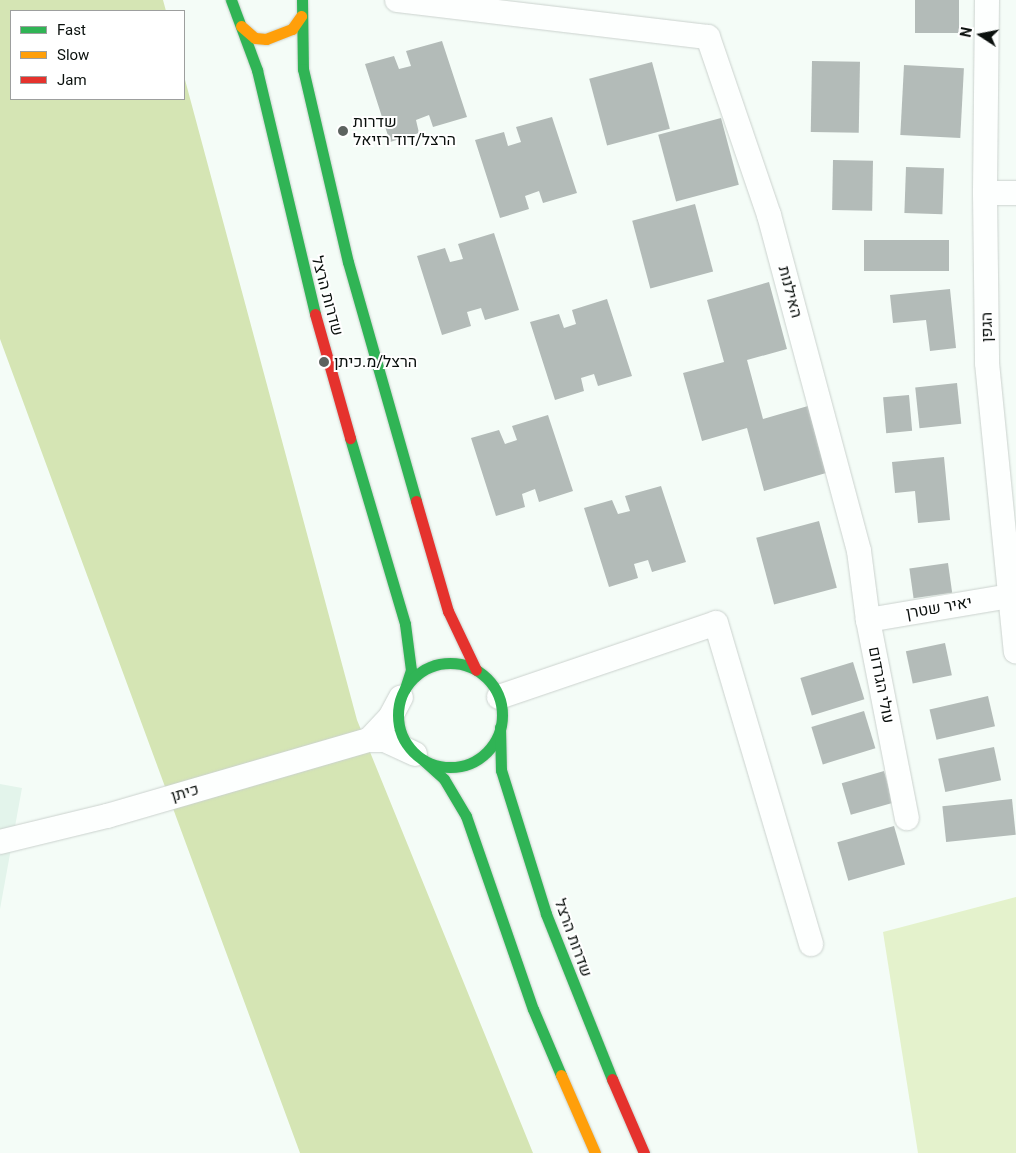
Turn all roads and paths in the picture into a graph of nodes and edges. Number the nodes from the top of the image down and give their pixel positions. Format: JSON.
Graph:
{"nodes":[{"id":1,"x":231,"y":0,"type":"edge"},
{"id":2,"x":302,"y":0,"type":"edge"},
{"id":3,"x":397,"y":0,"type":"edge"},
{"id":4,"x":987,"y":0,"type":"edge"},
{"id":5,"x":301,"y":16,"type":"junction"},
{"id":6,"x":241,"y":26,"type":"junction"},
{"id":7,"x":1016,"y":192,"type":"edge"},
{"id":8,"x":984,"y":193,"type":"junction"},
{"id":9,"x":859,"y":551,"type":"joint"},
{"id":10,"x":1010,"y":596,"type":"junction"},
{"id":11,"x":868,"y":620,"type":"junction"},
{"id":12,"x":1016,"y":652,"type":"edge"},
{"id":13,"x":476,"y":670,"type":"junction"},
{"id":14,"x":403,"y":693,"type":"junction"},
{"id":15,"x":499,"y":697,"type":"junction"},
{"id":16,"x":500,"y":727,"type":"junction"},
{"id":17,"x":369,"y":740,"type":"junction"},
{"id":18,"x":419,"y":757,"type":"junction"},
{"id":19,"x":907,"y":818,"type":"dead end"},
{"id":20,"x":0,"y":842,"type":"edge"},
{"id":21,"x":811,"y":944,"type":"dead end"},
{"id":22,"x":594,"y":1153,"type":"edge"},
{"id":23,"x":644,"y":1153,"type":"edge"}],
"edges":[{"from":1,"to":6,"type":"main road","name":"שדרות הרצל"},
{"from":2,"to":5,"type":"main road","name":"שדרות הרצל"},
{"from":3,"to":9,"type":"street","name":"האילנות"},
{"from":4,"to":8,"type":"street","name":"הגפן"},
{"from":5,"to":6,"type":"main road"},
{"from":5,"to":13,"type":"main road","name":"שדרות הרצל"},
{"from":6,"to":14,"type":"main road","name":"שדרות הרצל"},
{"from":7,"to":8,"type":"street"},
{"from":8,"to":10,"type":"street","name":"הגפן"},
{"from":9,"to":11,"type":"street","name":"עולי הגרדום"},
{"from":10,"to":11,"type":"street","name":"יאיר שטרן"},
{"from":10,"to":12,"type":"street","name":"הגפן"},
{"from":11,"to":19,"type":"street","name":"עולי הגרדום"},
{"from":13,"to":14,"type":"main road"},
{"from":13,"to":15,"type":"main road"},
{"from":14,"to":17,"type":"street"},
{"from":14,"to":18,"type":"main road"},
{"from":15,"to":16,"type":"main road"},
{"from":15,"to":21,"type":"street"},
{"from":16,"to":18,"type":"main road"},
{"from":16,"to":23,"type":"main road","name":"שדרות הרצל"},
{"from":17,"to":18,"type":"street","name":"כיתן"},
{"from":17,"to":20,"type":"street","name":"כיתן"},
{"from":18,"to":22,"type":"main road"}]}
